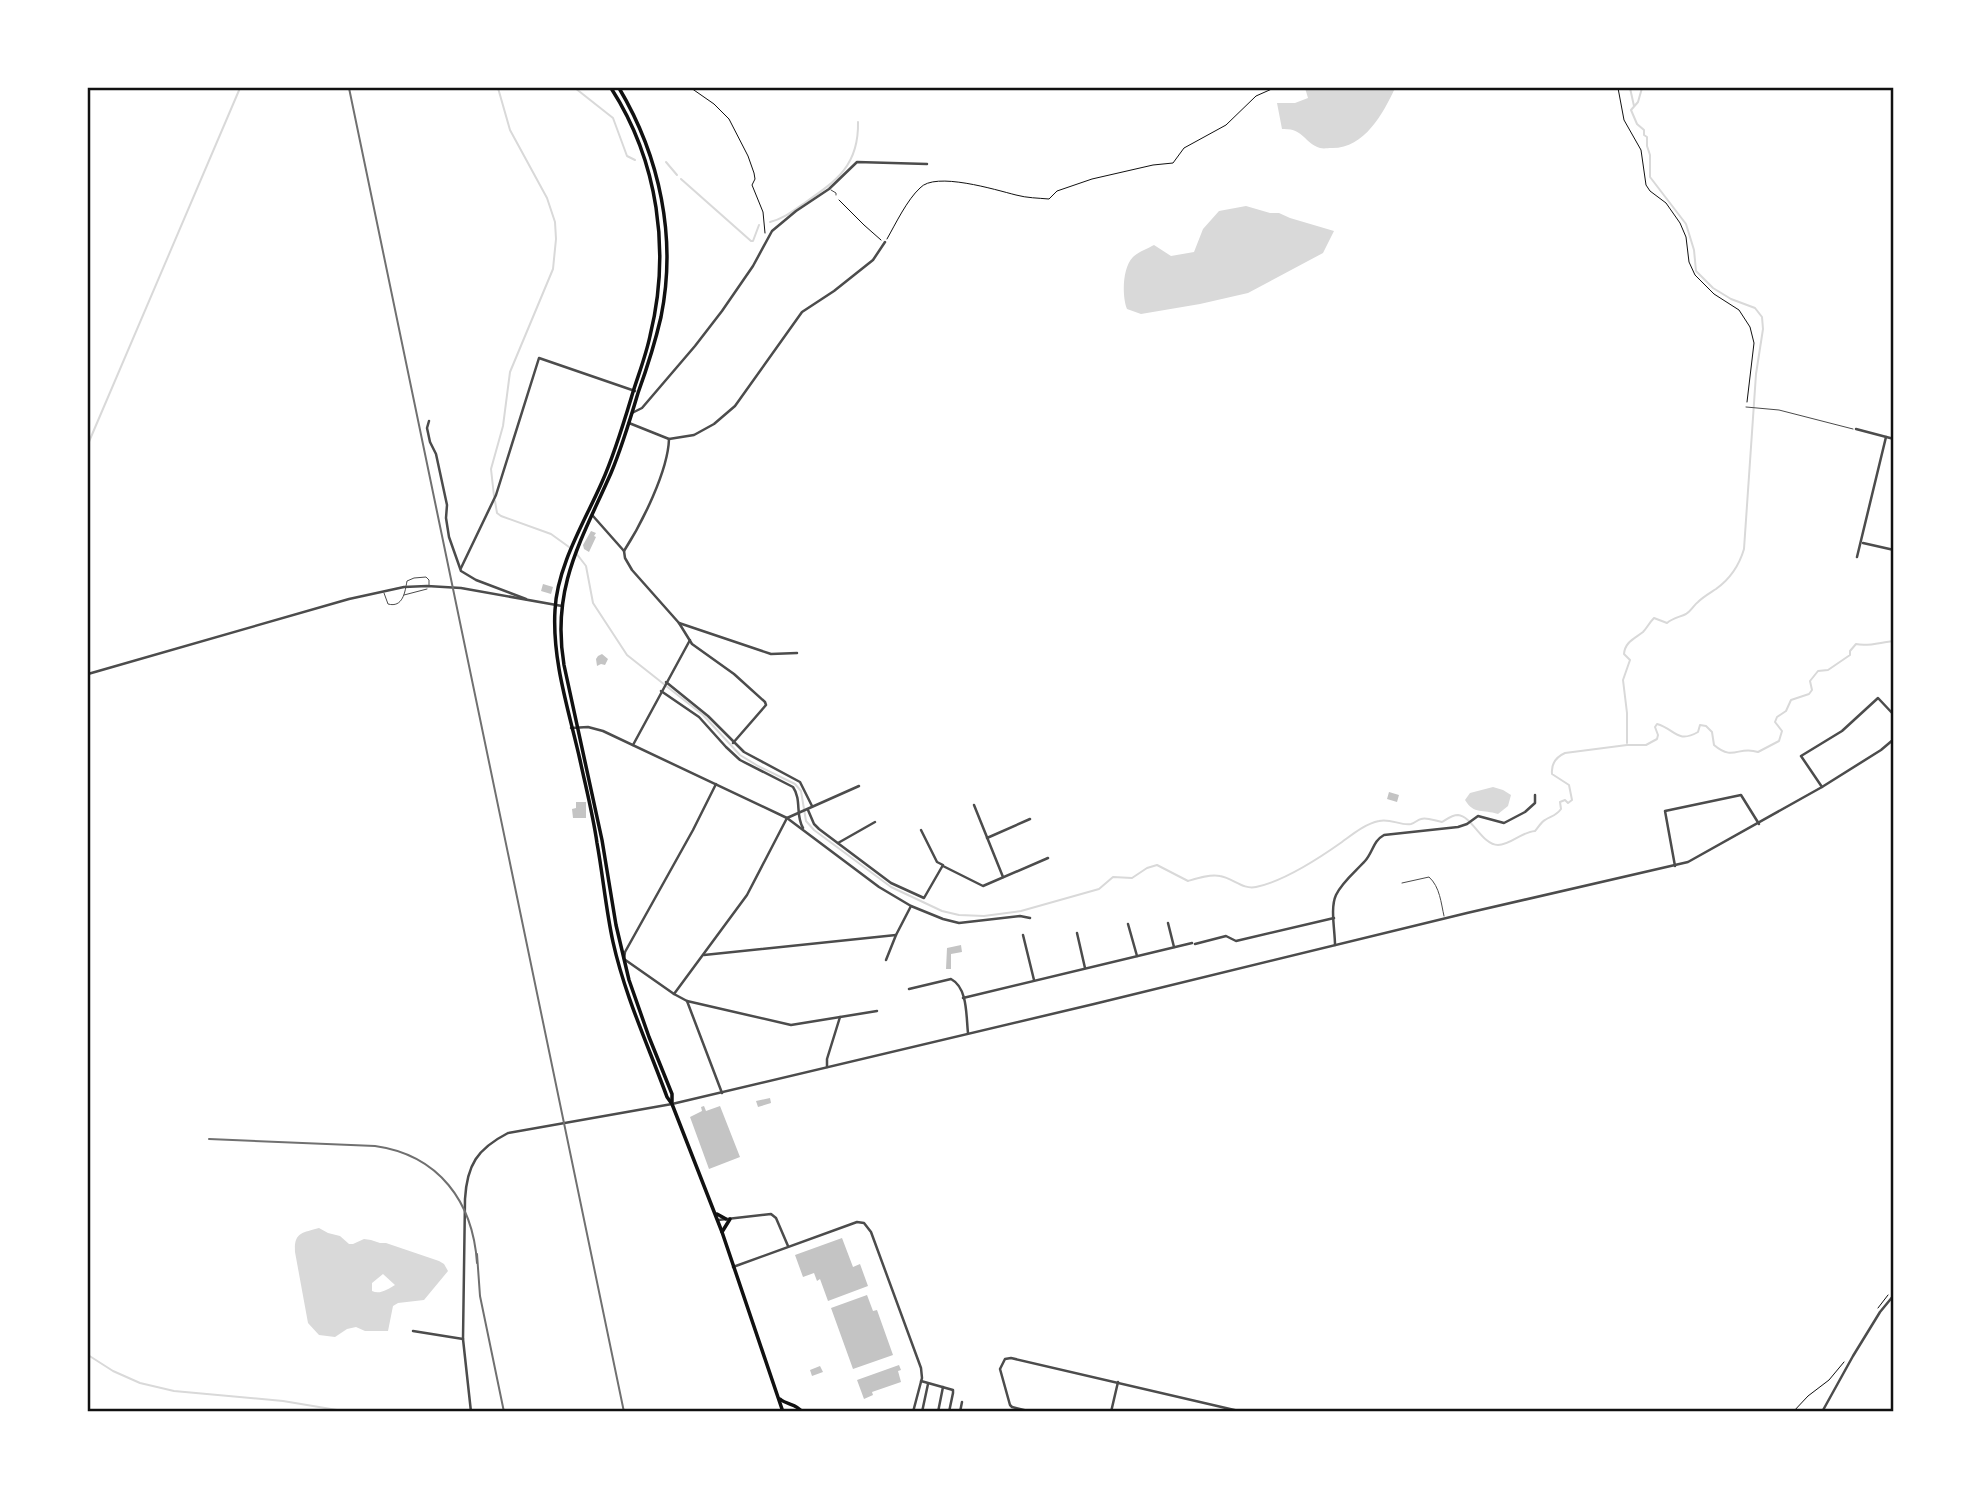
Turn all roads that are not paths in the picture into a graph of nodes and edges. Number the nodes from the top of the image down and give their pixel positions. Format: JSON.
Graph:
{"nodes":[{"id":1,"x":611,"y":88,"type":"edge"},
{"id":2,"x":619,"y":88,"type":"edge"},
{"id":3,"x":927,"y":164,"type":"dead end"},
{"id":4,"x":829,"y":189,"type":"junction"},
{"id":5,"x":836,"y":195,"type":"road end"},
{"id":6,"x":885,"y":242,"type":"road end"},
{"id":7,"x":636,"y":391,"type":"junction"},
{"id":8,"x":629,"y":405,"type":"junction"},
{"id":9,"x":1746,"y":407,"type":"road end"},
{"id":10,"x":632,"y":413,"type":"junction"},
{"id":11,"x":429,"y":421,"type":"dead end"},
{"id":12,"x":629,"y":423,"type":"junction"},
{"id":13,"x":1856,"y":429,"type":"joint"},
{"id":14,"x":1886,"y":437,"type":"junction"},
{"id":15,"x":669,"y":439,"type":"junction"},
{"id":16,"x":1894,"y":439,"type":"edge"},
{"id":17,"x":593,"y":516,"type":"junction"},
{"id":18,"x":1861,"y":543,"type":"junction"},
{"id":19,"x":575,"y":548,"type":"junction"},
{"id":20,"x":1894,"y":550,"type":"edge"},
{"id":21,"x":624,"y":551,"type":"junction"},
{"id":22,"x":572,"y":555,"type":"junction"},
{"id":23,"x":1857,"y":556,"type":"dead end"},
{"id":24,"x":461,"y":568,"type":"junction"},
{"id":25,"x":383,"y":591,"type":"junction"},
{"id":26,"x":404,"y":595,"type":"junction"},
{"id":27,"x":532,"y":602,"type":"junction"},
{"id":28,"x":555,"y":605,"type":"junction"},
{"id":29,"x":562,"y":606,"type":"junction"},
{"id":30,"x":679,"y":622,"type":"junction"},
{"id":31,"x":690,"y":640,"type":"junction"},
{"id":32,"x":797,"y":653,"type":"dead end"},
{"id":33,"x":88,"y":674,"type":"edge"},
{"id":34,"x":666,"y":682,"type":"junction"},
{"id":35,"x":662,"y":690,"type":"junction"},
{"id":36,"x":1894,"y":715,"type":"edge"},
{"id":37,"x":578,"y":726,"type":"junction"},
{"id":38,"x":571,"y":728,"type":"junction"},
{"id":39,"x":1894,"y":739,"type":"edge"},
{"id":40,"x":733,"y":743,"type":"junction"},
{"id":41,"x":633,"y":745,"type":"junction"},
{"id":42,"x":716,"y":785,"type":"junction"},
{"id":43,"x":859,"y":786,"type":"dead end"},
{"id":44,"x":1822,"y":787,"type":"junction"},
{"id":45,"x":1535,"y":795,"type":"dead end"},
{"id":46,"x":974,"y":805,"type":"dead end"},
{"id":47,"x":812,"y":806,"type":"junction"},
{"id":48,"x":808,"y":810,"type":"junction"},
{"id":49,"x":798,"y":814,"type":"junction"},
{"id":50,"x":787,"y":818,"type":"junction"},
{"id":51,"x":1031,"y":819,"type":"dead end"},
{"id":52,"x":875,"y":822,"type":"dead end"},
{"id":53,"x":1759,"y":824,"type":"junction"},
{"id":54,"x":921,"y":830,"type":"dead end"},
{"id":55,"x":804,"y":831,"type":"junction"},
{"id":56,"x":987,"y":838,"type":"junction"},
{"id":57,"x":838,"y":843,"type":"junction"},
{"id":58,"x":1048,"y":858,"type":"dead end"},
{"id":59,"x":943,"y":865,"type":"junction"},
{"id":60,"x":1675,"y":866,"type":"junction"},
{"id":61,"x":1003,"y":877,"type":"junction"},
{"id":62,"x":1402,"y":883,"type":"dead end"},
{"id":63,"x":911,"y":906,"type":"junction"},
{"id":64,"x":1030,"y":918,"type":"dead end"},
{"id":65,"x":1334,"y":918,"type":"junction"},
{"id":66,"x":1444,"y":918,"type":"junction"},
{"id":67,"x":1168,"y":923,"type":"dead end"},
{"id":68,"x":1128,"y":924,"type":"dead end"},
{"id":69,"x":1077,"y":933,"type":"dead end"},
{"id":70,"x":896,"y":935,"type":"junction"},
{"id":71,"x":1023,"y":935,"type":"dead end"},
{"id":72,"x":1335,"y":944,"type":"junction"},
{"id":73,"x":1174,"y":947,"type":"junction"},
{"id":74,"x":704,"y":955,"type":"junction"},
{"id":75,"x":1137,"y":956,"type":"junction"},
{"id":76,"x":624,"y":959,"type":"junction"},
{"id":77,"x":886,"y":960,"type":"dead end"},
{"id":78,"x":1085,"y":968,"type":"junction"},
{"id":79,"x":1034,"y":980,"type":"junction"},
{"id":80,"x":909,"y":989,"type":"dead end"},
{"id":81,"x":674,"y":995,"type":"junction"},
{"id":82,"x":963,"y":998,"type":"junction"},
{"id":83,"x":687,"y":1001,"type":"junction"},
{"id":84,"x":877,"y":1011,"type":"dead end"},
{"id":85,"x":839,"y":1017,"type":"junction"},
{"id":86,"x":968,"y":1033,"type":"junction"},
{"id":87,"x":827,"y":1067,"type":"junction"},
{"id":88,"x":722,"y":1093,"type":"junction"},
{"id":89,"x":672,"y":1104,"type":"junction"},
{"id":90,"x":715,"y":1213,"type":"junction"},
{"id":91,"x":728,"y":1219,"type":"junction"},
{"id":92,"x":718,"y":1220,"type":"junction"},
{"id":93,"x":722,"y":1232,"type":"junction"},
{"id":94,"x":788,"y":1246,"type":"junction"},
{"id":95,"x":733,"y":1267,"type":"junction"},
{"id":96,"x":1894,"y":1295,"type":"edge"},
{"id":97,"x":413,"y":1331,"type":"dead end"},
{"id":98,"x":463,"y":1339,"type":"junction"},
{"id":99,"x":921,"y":1381,"type":"junction"},
{"id":100,"x":1118,"y":1382,"type":"junction"},
{"id":101,"x":929,"y":1383,"type":"junction"},
{"id":102,"x":943,"y":1387,"type":"junction"},
{"id":103,"x":779,"y":1398,"type":"junction"},
{"id":104,"x":962,"y":1402,"type":"dead end"},
{"id":105,"x":792,"y":1406,"type":"junction"},
{"id":106,"x":471,"y":1412,"type":"edge"},
{"id":107,"x":783,"y":1412,"type":"edge"},
{"id":108,"x":802,"y":1412,"type":"edge"},
{"id":109,"x":913,"y":1412,"type":"edge"},
{"id":110,"x":922,"y":1412,"type":"edge"},
{"id":111,"x":938,"y":1412,"type":"edge"},
{"id":112,"x":948,"y":1412,"type":"edge"},
{"id":113,"x":960,"y":1412,"type":"edge"},
{"id":114,"x":1032,"y":1412,"type":"edge"},
{"id":115,"x":1111,"y":1412,"type":"edge"},
{"id":116,"x":1243,"y":1412,"type":"edge"},
{"id":117,"x":1822,"y":1412,"type":"edge"}],
"edges":[{"from":1,"to":7,"type":"main road"},
{"from":2,"to":7,"type":"main road"},
{"from":3,"to":4,"type":"street"},
{"from":4,"to":5,"type":"lane"},
{"from":4,"to":10,"type":"street"},
{"from":6,"to":15,"type":"street"},
{"from":7,"to":8,"type":"main road"},
{"from":7,"to":10,"type":"main road"},
{"from":7,"to":24,"type":"street"},
{"from":8,"to":10,"type":"main road"},
{"from":8,"to":19,"type":"main road"},
{"from":9,"to":13,"type":"lane"},
{"from":10,"to":12,"type":"main road"},
{"from":11,"to":24,"type":"street"},
{"from":12,"to":15,"type":"street"},
{"from":12,"to":17,"type":"main road"},
{"from":13,"to":14,"type":"street"},
{"from":14,"to":16,"type":"street"},
{"from":14,"to":18,"type":"street"},
{"from":15,"to":21,"type":"street"},
{"from":17,"to":19,"type":"main road"},
{"from":17,"to":21,"type":"street"},
{"from":18,"to":20,"type":"street"},
{"from":18,"to":23,"type":"street"},
{"from":19,"to":22,"type":"main road"},
{"from":21,"to":30,"type":"street"},
{"from":22,"to":28,"type":"main road"},
{"from":22,"to":29,"type":"main road"},
{"from":24,"to":27,"type":"street"},
{"from":25,"to":26,"type":"lane"},
{"from":25,"to":27,"type":"street"},
{"from":25,"to":33,"type":"street"},
{"from":26,"to":26,"type":"lane"},
{"from":27,"to":28,"type":"street"},
{"from":28,"to":29,"type":"street"},
{"from":28,"to":38,"type":"main road"},
{"from":29,"to":37,"type":"main road"},
{"from":30,"to":31,"type":"street"},
{"from":30,"to":32,"type":"street"},
{"from":31,"to":34,"type":"street"},
{"from":31,"to":40,"type":"street"},
{"from":34,"to":35,"type":"street"},
{"from":34,"to":40,"type":"street"},
{"from":35,"to":41,"type":"street"},
{"from":35,"to":49,"type":"street"},
{"from":36,"to":44,"type":"street"},
{"from":37,"to":38,"type":"street"},
{"from":37,"to":41,"type":"street"},
{"from":37,"to":76,"type":"main road"},
{"from":38,"to":89,"type":"main road"},
{"from":39,"to":44,"type":"street"},
{"from":40,"to":47,"type":"street"},
{"from":41,"to":42,"type":"street"},
{"from":42,"to":50,"type":"street"},
{"from":42,"to":76,"type":"street"},
{"from":43,"to":47,"type":"street"},
{"from":44,"to":53,"type":"street"},
{"from":45,"to":65,"type":"street"},
{"from":46,"to":56,"type":"street"},
{"from":47,"to":48,"type":"street"},
{"from":48,"to":49,"type":"street"},
{"from":48,"to":57,"type":"street"},
{"from":49,"to":50,"type":"street"},
{"from":49,"to":55,"type":"street"},
{"from":50,"to":55,"type":"street"},
{"from":50,"to":74,"type":"street"},
{"from":51,"to":56,"type":"street"},
{"from":52,"to":57,"type":"street"},
{"from":53,"to":60,"type":"street"},
{"from":53,"to":60,"type":"street"},
{"from":54,"to":59,"type":"street"},
{"from":55,"to":63,"type":"street"},
{"from":56,"to":61,"type":"street"},
{"from":57,"to":59,"type":"street"},
{"from":58,"to":61,"type":"street"},
{"from":59,"to":61,"type":"street"},
{"from":60,"to":66,"type":"street"},
{"from":62,"to":66,"type":"lane"},
{"from":63,"to":64,"type":"street"},
{"from":63,"to":70,"type":"street"},
{"from":65,"to":72,"type":"street"},
{"from":65,"to":73,"type":"street"},
{"from":66,"to":72,"type":"street"},
{"from":67,"to":73,"type":"street"},
{"from":68,"to":75,"type":"street"},
{"from":69,"to":78,"type":"street"},
{"from":70,"to":74,"type":"street"},
{"from":70,"to":77,"type":"street"},
{"from":71,"to":79,"type":"street"},
{"from":72,"to":86,"type":"street"},
{"from":73,"to":75,"type":"street"},
{"from":74,"to":81,"type":"street"},
{"from":75,"to":78,"type":"street"},
{"from":76,"to":81,"type":"street"},
{"from":76,"to":89,"type":"main road"},
{"from":78,"to":79,"type":"street"},
{"from":79,"to":82,"type":"street"},
{"from":80,"to":82,"type":"street"},
{"from":81,"to":83,"type":"street"},
{"from":82,"to":86,"type":"street"},
{"from":83,"to":85,"type":"street"},
{"from":83,"to":88,"type":"street"},
{"from":84,"to":85,"type":"street"},
{"from":85,"to":87,"type":"street"},
{"from":86,"to":87,"type":"street"},
{"from":87,"to":88,"type":"street"},
{"from":88,"to":89,"type":"street"},
{"from":89,"to":90,"type":"main road"},
{"from":89,"to":98,"type":"street"},
{"from":90,"to":91,"type":"main road"},
{"from":90,"to":92,"type":"main road"},
{"from":91,"to":92,"type":"street"},
{"from":91,"to":93,"type":"main road"},
{"from":91,"to":94,"type":"street"},
{"from":92,"to":93,"type":"main road"},
{"from":93,"to":95,"type":"main road"},
{"from":94,"to":95,"type":"street"},
{"from":94,"to":99,"type":"street"},
{"from":95,"to":103,"type":"main road"},
{"from":96,"to":117,"type":"street"},
{"from":97,"to":98,"type":"street"},
{"from":98,"to":106,"type":"street"},
{"from":99,"to":101,"type":"street"},
{"from":99,"to":109,"type":"street"},
{"from":100,"to":114,"type":"street"},
{"from":100,"to":115,"type":"street"},
{"from":100,"to":116,"type":"street"},
{"from":101,"to":102,"type":"street"},
{"from":101,"to":110,"type":"street"},
{"from":102,"to":111,"type":"street"},
{"from":102,"to":112,"type":"street"},
{"from":103,"to":105,"type":"main road"},
{"from":103,"to":107,"type":"main road"},
{"from":104,"to":113,"type":"street"},
{"from":105,"to":107,"type":"main road"},
{"from":105,"to":108,"type":"main road"}]}
